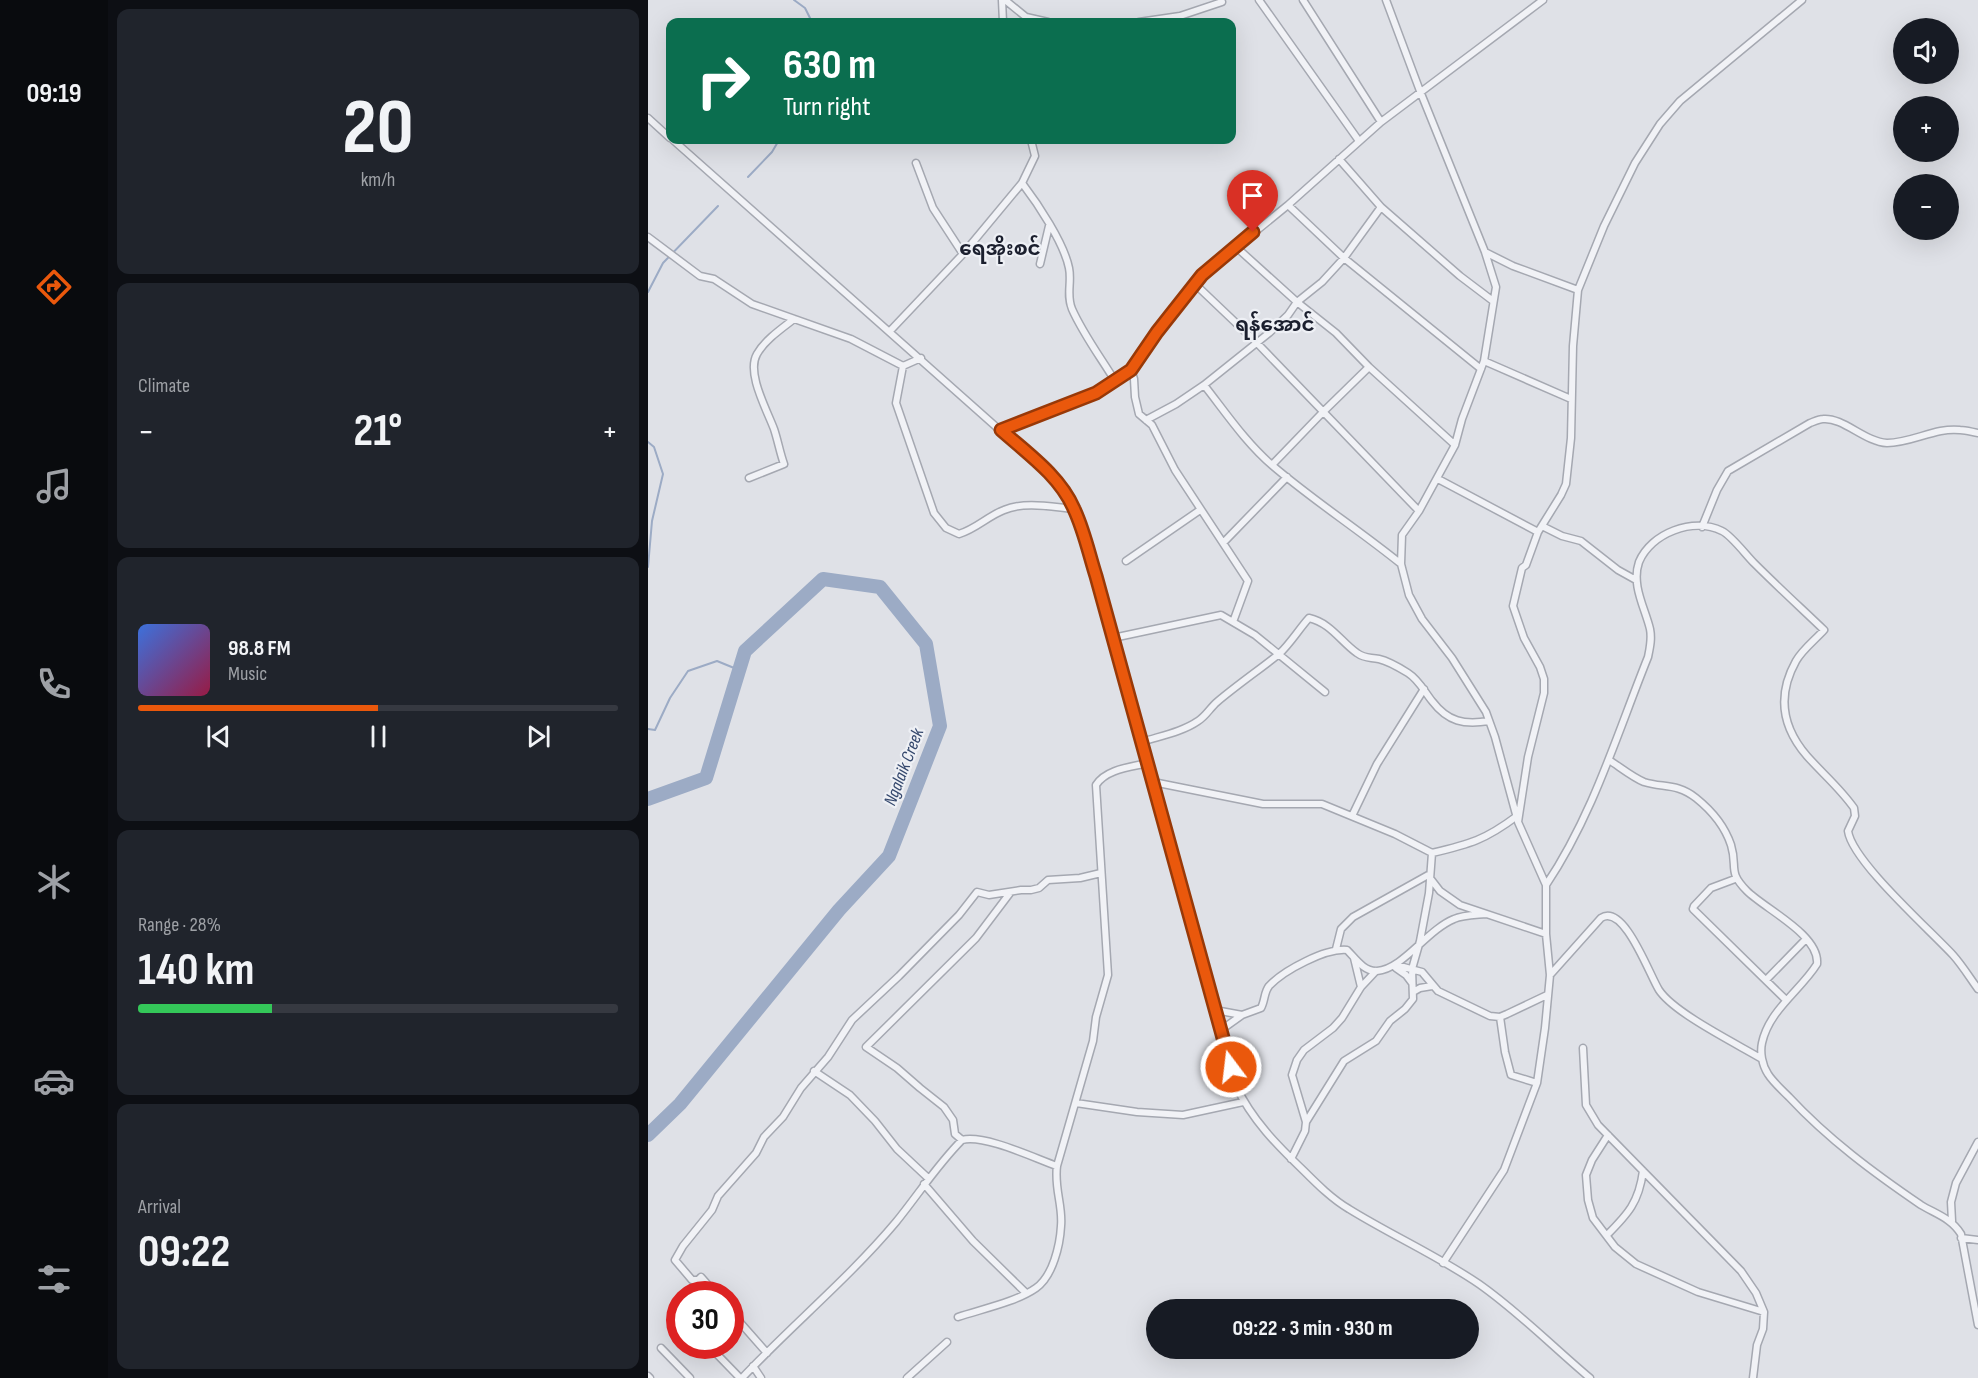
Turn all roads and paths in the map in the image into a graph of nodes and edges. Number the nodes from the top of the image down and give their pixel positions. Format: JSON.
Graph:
{"nodes":[{"id":1,"x":1004,"y":0,"type":"edge"},
{"id":2,"x":1303,"y":0,"type":"edge"},
{"id":3,"x":1386,"y":0,"type":"edge"},
{"id":4,"x":1543,"y":0,"type":"edge"},
{"id":5,"x":1802,"y":0,"type":"edge"},
{"id":6,"x":1262,"y":1,"type":"edge"},
{"id":7,"x":1222,"y":2,"type":"dead end"},
{"id":8,"x":1003,"y":18,"type":"edge"},
{"id":9,"x":1030,"y":18,"type":"edge"},
{"id":10,"x":1166,"y":18,"type":"edge"},
{"id":11,"x":1420,"y":91,"type":"junction"},
{"id":12,"x":648,"y":118,"type":"edge"},
{"id":13,"x":1381,"y":122,"type":"junction"},
{"id":14,"x":666,"y":134,"type":"edge"},
{"id":15,"x":1359,"y":141,"type":"junction"},
{"id":16,"x":678,"y":144,"type":"edge"},
{"id":17,"x":1032,"y":144,"type":"edge"},
{"id":18,"x":1339,"y":159,"type":"junction"},
{"id":19,"x":916,"y":163,"type":"dead end"},
{"id":20,"x":1022,"y":183,"type":"junction"},
{"id":21,"x":1287,"y":205,"type":"junction"},
{"id":22,"x":1381,"y":207,"type":"junction"},
{"id":23,"x":1049,"y":226,"type":"junction"},
{"id":24,"x":648,"y":237,"type":"edge"},
{"id":25,"x":1235,"y":246,"type":"junction"},
{"id":26,"x":1485,"y":252,"type":"junction"},
{"id":27,"x":963,"y":254,"type":"junction"},
{"id":28,"x":1344,"y":258,"type":"junction"},
{"id":29,"x":1040,"y":264,"type":"dead end"},
{"id":30,"x":1195,"y":284,"type":"junction"},
{"id":31,"x":1578,"y":290,"type":"junction"},
{"id":32,"x":1493,"y":301,"type":"junction"},
{"id":33,"x":1297,"y":302,"type":"junction"},
{"id":34,"x":794,"y":319,"type":"junction"},
{"id":35,"x":890,"y":331,"type":"junction"},
{"id":36,"x":1257,"y":343,"type":"junction"},
{"id":37,"x":921,"y":358,"type":"junction"},
{"id":38,"x":1484,"y":361,"type":"junction"},
{"id":39,"x":903,"y":366,"type":"junction"},
{"id":40,"x":1369,"y":367,"type":"junction"},
{"id":41,"x":1481,"y":369,"type":"junction"},
{"id":42,"x":1131,"y":370,"type":"junction"},
{"id":43,"x":1115,"y":381,"type":"junction"},
{"id":44,"x":1204,"y":385,"type":"junction"},
{"id":45,"x":1571,"y":399,"type":"junction"},
{"id":46,"x":1324,"y":411,"type":"junction"},
{"id":47,"x":1146,"y":420,"type":"junction"},
{"id":48,"x":1001,"y":430,"type":"junction"},
{"id":49,"x":1978,"y":434,"type":"edge"},
{"id":50,"x":1455,"y":445,"type":"junction"},
{"id":51,"x":1272,"y":465,"type":"junction"},
{"id":52,"x":1287,"y":477,"type":"junction"},
{"id":53,"x":749,"y":478,"type":"dead end"},
{"id":54,"x":1438,"y":479,"type":"junction"},
{"id":55,"x":1074,"y":509,"type":"junction"},
{"id":56,"x":1200,"y":510,"type":"junction"},
{"id":57,"x":1419,"y":511,"type":"junction"},
{"id":58,"x":1702,"y":527,"type":"junction"},
{"id":59,"x":1540,"y":529,"type":"junction"},
{"id":60,"x":1222,"y":543,"type":"junction"},
{"id":61,"x":1126,"y":561,"type":"dead end"},
{"id":62,"x":1401,"y":564,"type":"junction"},
{"id":63,"x":1636,"y":580,"type":"junction"},
{"id":64,"x":1233,"y":622,"type":"junction"},
{"id":65,"x":1113,"y":638,"type":"junction"},
{"id":66,"x":1279,"y":653,"type":"junction"},
{"id":67,"x":1424,"y":689,"type":"junction"},
{"id":68,"x":1325,"y":692,"type":"dead end"},
{"id":69,"x":1489,"y":721,"type":"junction"},
{"id":70,"x":1142,"y":742,"type":"junction"},
{"id":71,"x":1609,"y":760,"type":"junction"},
{"id":72,"x":1148,"y":763,"type":"junction"},
{"id":73,"x":1153,"y":782,"type":"junction"},
{"id":74,"x":1352,"y":816,"type":"junction"},
{"id":75,"x":1518,"y":819,"type":"junction"},
{"id":76,"x":1432,"y":853,"type":"junction"},
{"id":77,"x":1101,"y":873,"type":"junction"},
{"id":78,"x":1430,"y":876,"type":"junction"},
{"id":79,"x":1735,"y":879,"type":"junction"},
{"id":80,"x":1546,"y":885,"type":"junction"},
{"id":81,"x":1012,"y":891,"type":"junction"},
{"id":82,"x":1486,"y":914,"type":"junction"},
{"id":83,"x":1546,"y":934,"type":"junction"},
{"id":84,"x":1806,"y":939,"type":"junction"},
{"id":85,"x":1420,"y":941,"type":"junction"},
{"id":86,"x":1336,"y":949,"type":"junction"},
{"id":87,"x":1354,"y":957,"type":"junction"},
{"id":88,"x":1392,"y":966,"type":"junction"},
{"id":89,"x":1412,"y":969,"type":"junction"},
{"id":90,"x":1376,"y":971,"type":"junction"},
{"id":91,"x":1550,"y":975,"type":"junction"},
{"id":92,"x":1766,"y":980,"type":"junction"},
{"id":93,"x":1412,"y":984,"type":"junction"},
{"id":94,"x":1432,"y":986,"type":"junction"},
{"id":95,"x":1361,"y":987,"type":"junction"},
{"id":96,"x":1978,"y":989,"type":"edge"},
{"id":97,"x":1413,"y":992,"type":"junction"},
{"id":98,"x":1547,"y":995,"type":"junction"},
{"id":99,"x":1786,"y":1000,"type":"junction"},
{"id":100,"x":1215,"y":1010,"type":"junction"},
{"id":101,"x":1242,"y":1015,"type":"junction"},
{"id":102,"x":1500,"y":1017,"type":"junction"},
{"id":103,"x":1221,"y":1030,"type":"junction"},
{"id":104,"x":1583,"y":1048,"type":"dead end"},
{"id":105,"x":1762,"y":1059,"type":"junction"},
{"id":106,"x":814,"y":1071,"type":"junction"},
{"id":107,"x":1537,"y":1083,"type":"junction"},
{"id":108,"x":1243,"y":1102,"type":"junction"},
{"id":109,"x":1076,"y":1103,"type":"junction"},
{"id":110,"x":1306,"y":1122,"type":"junction"},
{"id":111,"x":1608,"y":1135,"type":"junction"},
{"id":112,"x":962,"y":1140,"type":"junction"},
{"id":113,"x":1978,"y":1142,"type":"edge"},
{"id":114,"x":1291,"y":1159,"type":"junction"},
{"id":115,"x":1056,"y":1166,"type":"junction"},
{"id":116,"x":1643,"y":1171,"type":"junction"},
{"id":117,"x":926,"y":1181,"type":"junction"},
{"id":118,"x":1952,"y":1221,"type":"junction"},
{"id":119,"x":1607,"y":1235,"type":"junction"},
{"id":120,"x":1961,"y":1238,"type":"junction"},
{"id":121,"x":1978,"y":1240,"type":"edge"},
{"id":122,"x":1443,"y":1263,"type":"junction"},
{"id":123,"x":705,"y":1281,"type":"edge"},
{"id":124,"x":1026,"y":1293,"type":"junction"},
{"id":125,"x":1764,"y":1312,"type":"junction"},
{"id":126,"x":958,"y":1317,"type":"dead end"},
{"id":127,"x":1978,"y":1325,"type":"edge"},
{"id":128,"x":744,"y":1327,"type":"edge"},
{"id":129,"x":947,"y":1342,"type":"dead end"},
{"id":130,"x":661,"y":1348,"type":"dead end"},
{"id":131,"x":766,"y":1353,"type":"junction"},
{"id":132,"x":722,"y":1359,"type":"edge"},
{"id":133,"x":753,"y":1366,"type":"junction"},
{"id":134,"x":690,"y":1378,"type":"edge"},
{"id":135,"x":741,"y":1378,"type":"edge"},
{"id":136,"x":761,"y":1378,"type":"edge"},
{"id":137,"x":907,"y":1378,"type":"edge"},
{"id":138,"x":1590,"y":1378,"type":"edge"},
{"id":139,"x":1753,"y":1378,"type":"edge"}],
"edges":[{"from":1,"to":8,"type":"street"},
{"from":1,"to":9,"type":"street"},
{"from":2,"to":13,"type":"street"},
{"from":3,"to":11,"type":"street"},
{"from":4,"to":11,"type":"street"},
{"from":5,"to":31,"type":"street"},
{"from":6,"to":15,"type":"street"},
{"from":7,"to":10,"type":"street"},
{"from":11,"to":13,"type":"street"},
{"from":11,"to":26,"type":"street"},
{"from":12,"to":14,"type":"street"},
{"from":13,"to":15,"type":"street"},
{"from":15,"to":18,"type":"street"},
{"from":16,"to":35,"type":"street"},
{"from":17,"to":20,"type":"street"},
{"from":18,"to":21,"type":"street"},
{"from":18,"to":22,"type":"street"},
{"from":19,"to":27,"type":"street"},
{"from":20,"to":23,"type":"street"},
{"from":20,"to":27,"type":"street"},
{"from":21,"to":25,"type":"street"},
{"from":21,"to":28,"type":"street"},
{"from":22,"to":28,"type":"street"},
{"from":22,"to":32,"type":"street"},
{"from":23,"to":29,"type":"street"},
{"from":23,"to":43,"type":"street"},
{"from":24,"to":34,"type":"street"},
{"from":25,"to":30,"type":"street"},
{"from":25,"to":33,"type":"street"},
{"from":26,"to":31,"type":"street"},
{"from":26,"to":32,"type":"street"},
{"from":27,"to":35,"type":"street"},
{"from":28,"to":33,"type":"street"},
{"from":28,"to":41,"type":"street"},
{"from":30,"to":36,"type":"street"},
{"from":30,"to":42,"type":"street"},
{"from":31,"to":45,"type":"street"},
{"from":32,"to":38,"type":"street"},
{"from":33,"to":36,"type":"street"},
{"from":33,"to":40,"type":"street"},
{"from":34,"to":39,"type":"street"},
{"from":34,"to":53,"type":"street"},
{"from":35,"to":37,"type":"street"},
{"from":36,"to":44,"type":"street"},
{"from":36,"to":46,"type":"street"},
{"from":37,"to":39,"type":"street"},
{"from":37,"to":48,"type":"street"},
{"from":38,"to":41,"type":"street"},
{"from":38,"to":45,"type":"street"},
{"from":39,"to":55,"type":"street"},
{"from":40,"to":46,"type":"street"},
{"from":40,"to":50,"type":"street"},
{"from":41,"to":50,"type":"street"},
{"from":42,"to":43,"type":"street"},
{"from":42,"to":47,"type":"street"},
{"from":43,"to":48,"type":"street"},
{"from":44,"to":47,"type":"street"},
{"from":44,"to":51,"type":"street"},
{"from":45,"to":59,"type":"street"},
{"from":46,"to":51,"type":"street"},
{"from":46,"to":57,"type":"street"},
{"from":47,"to":56,"type":"street"},
{"from":48,"to":55,"type":"street"},
{"from":49,"to":58,"type":"street"},
{"from":50,"to":54,"type":"street"},
{"from":51,"to":52,"type":"street"},
{"from":52,"to":60,"type":"street"},
{"from":52,"to":62,"type":"street"},
{"from":54,"to":57,"type":"street"},
{"from":54,"to":59,"type":"street"},
{"from":55,"to":65,"type":"street"},
{"from":56,"to":60,"type":"street"},
{"from":56,"to":61,"type":"street"},
{"from":57,"to":62,"type":"street"},
{"from":58,"to":63,"type":"street"},
{"from":58,"to":96,"type":"street"},
{"from":59,"to":63,"type":"street"},
{"from":59,"to":75,"type":"street"},
{"from":60,"to":64,"type":"street"},
{"from":62,"to":69,"type":"street"},
{"from":63,"to":71,"type":"street"},
{"from":64,"to":65,"type":"street"},
{"from":64,"to":66,"type":"street"},
{"from":65,"to":70,"type":"street"},
{"from":66,"to":67,"type":"street"},
{"from":66,"to":68,"type":"street"},
{"from":66,"to":70,"type":"street"},
{"from":67,"to":69,"type":"street"},
{"from":67,"to":74,"type":"street"},
{"from":69,"to":75,"type":"street"},
{"from":70,"to":72,"type":"street"},
{"from":71,"to":79,"type":"street"},
{"from":71,"to":80,"type":"street"},
{"from":72,"to":73,"type":"street"},
{"from":72,"to":77,"type":"street"},
{"from":73,"to":74,"type":"street"},
{"from":73,"to":100,"type":"street"},
{"from":74,"to":76,"type":"street"},
{"from":75,"to":76,"type":"street"},
{"from":75,"to":80,"type":"street"},
{"from":76,"to":78,"type":"street"},
{"from":77,"to":81,"type":"street"},
{"from":77,"to":109,"type":"street"},
{"from":78,"to":82,"type":"street"},
{"from":78,"to":85,"type":"street"},
{"from":78,"to":86,"type":"street"},
{"from":79,"to":84,"type":"street"},
{"from":79,"to":92,"type":"street"},
{"from":80,"to":83,"type":"street"},
{"from":81,"to":106,"type":"street"},
{"from":81,"to":112,"type":"street"},
{"from":82,"to":83,"type":"street"},
{"from":82,"to":85,"type":"street"},
{"from":83,"to":91,"type":"street"},
{"from":84,"to":92,"type":"street"},
{"from":84,"to":99,"type":"street"},
{"from":85,"to":88,"type":"street"},
{"from":85,"to":89,"type":"street"},
{"from":86,"to":87,"type":"street"},
{"from":86,"to":101,"type":"street"},
{"from":87,"to":90,"type":"street"},
{"from":87,"to":95,"type":"street"},
{"from":88,"to":89,"type":"street"},
{"from":88,"to":90,"type":"street"},
{"from":88,"to":93,"type":"street"},
{"from":89,"to":93,"type":"street"},
{"from":89,"to":94,"type":"street"},
{"from":90,"to":95,"type":"street"},
{"from":91,"to":98,"type":"street"},
{"from":91,"to":105,"type":"street"},
{"from":92,"to":99,"type":"street"},
{"from":93,"to":97,"type":"street"},
{"from":94,"to":97,"type":"street"},
{"from":94,"to":102,"type":"street"},
{"from":95,"to":110,"type":"street"},
{"from":97,"to":110,"type":"street"},
{"from":98,"to":102,"type":"street"},
{"from":98,"to":107,"type":"street"},
{"from":99,"to":105,"type":"street"},
{"from":100,"to":101,"type":"street"},
{"from":100,"to":103,"type":"street"},
{"from":101,"to":103,"type":"street"},
{"from":102,"to":107,"type":"street"},
{"from":103,"to":108,"type":"street"},
{"from":104,"to":111,"type":"street"},
{"from":105,"to":118,"type":"street"},
{"from":106,"to":117,"type":"street"},
{"from":106,"to":123,"type":"street"},
{"from":107,"to":122,"type":"street"},
{"from":108,"to":109,"type":"street"},
{"from":108,"to":114,"type":"street"},
{"from":109,"to":115,"type":"street"},
{"from":110,"to":114,"type":"street"},
{"from":111,"to":116,"type":"street"},
{"from":111,"to":119,"type":"street"},
{"from":112,"to":115,"type":"street"},
{"from":112,"to":117,"type":"street"},
{"from":113,"to":118,"type":"street"},
{"from":114,"to":122,"type":"street"},
{"from":115,"to":124,"type":"street"},
{"from":116,"to":119,"type":"street"},
{"from":116,"to":125,"type":"street"},
{"from":117,"to":124,"type":"street"},
{"from":117,"to":131,"type":"street"},
{"from":118,"to":120,"type":"street"},
{"from":119,"to":125,"type":"street"},
{"from":120,"to":121,"type":"street"},
{"from":120,"to":127,"type":"street"},
{"from":122,"to":138,"type":"street"},
{"from":124,"to":126,"type":"street"},
{"from":125,"to":139,"type":"street"},
{"from":128,"to":131,"type":"street"},
{"from":129,"to":137,"type":"street"},
{"from":130,"to":134,"type":"street"},
{"from":131,"to":133,"type":"street"},
{"from":132,"to":135,"type":"street"},
{"from":133,"to":135,"type":"street"},
{"from":133,"to":136,"type":"street"}]}
